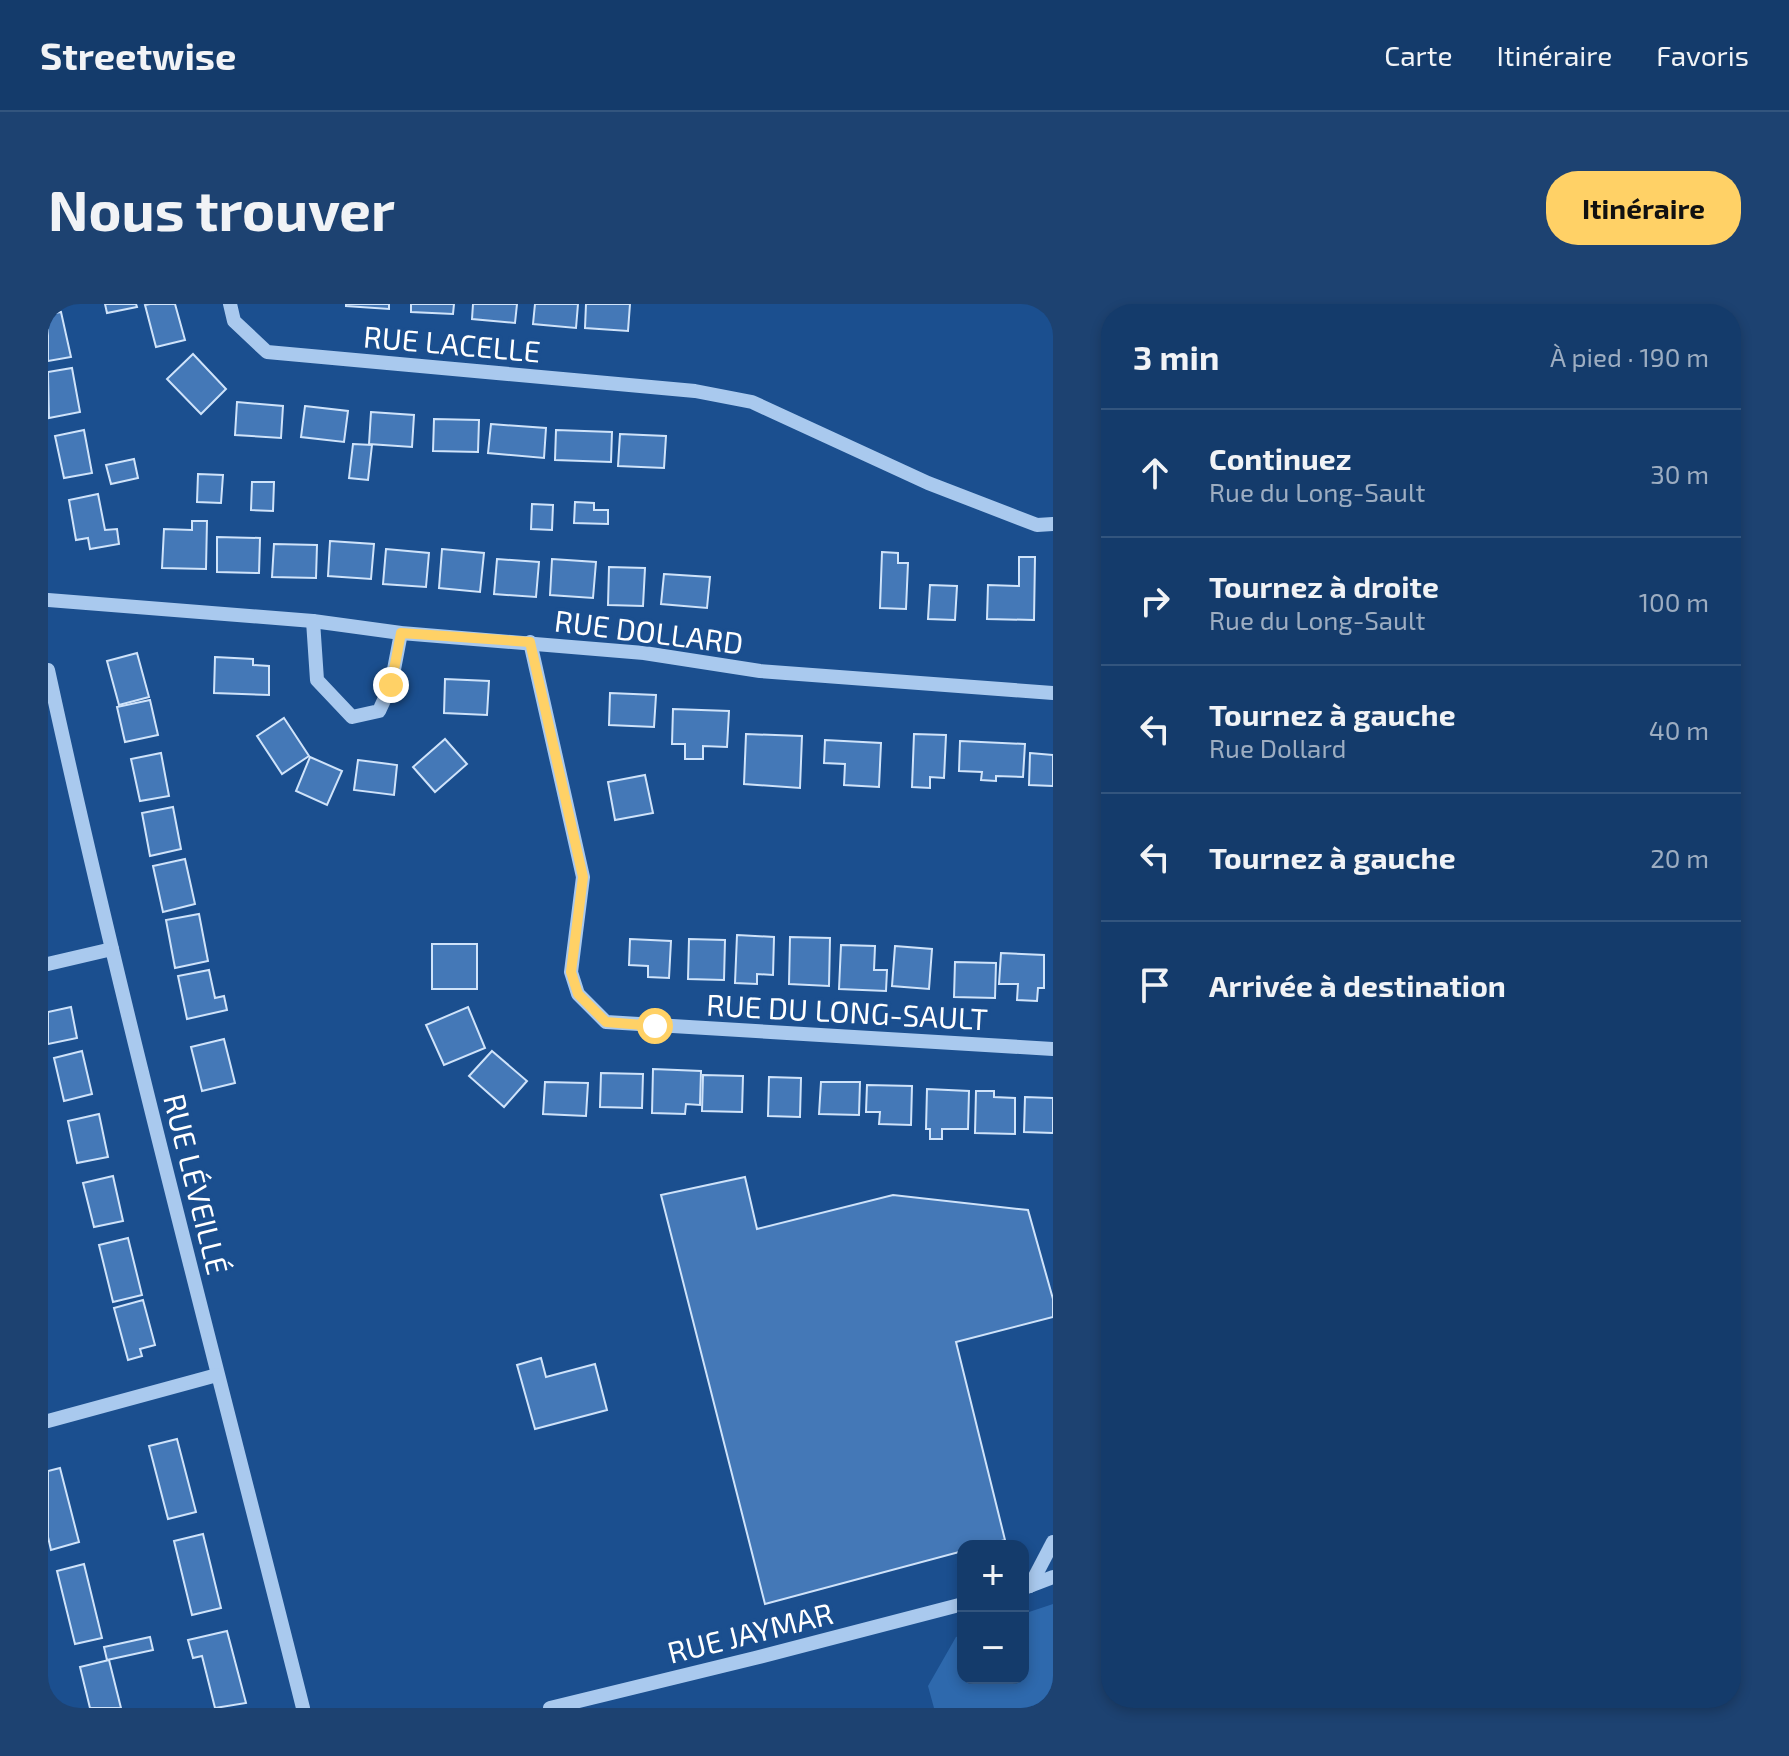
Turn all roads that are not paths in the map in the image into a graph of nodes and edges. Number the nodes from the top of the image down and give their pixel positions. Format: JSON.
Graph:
{"nodes":[{"id":1,"x":230,"y":304,"type":"edge"},
{"id":2,"x":1053,"y":524,"type":"edge"},
{"id":3,"x":48,"y":600,"type":"edge"},
{"id":4,"x":313,"y":621,"type":"junction"},
{"id":5,"x":401,"y":633,"type":"junction"},
{"id":6,"x":530,"y":642,"type":"junction"},
{"id":7,"x":48,"y":670,"type":"edge"},
{"id":8,"x":1053,"y":693,"type":"edge"},
{"id":9,"x":51,"y":696,"type":"edge"},
{"id":10,"x":112,"y":949,"type":"junction"},
{"id":11,"x":48,"y":964,"type":"edge"},
{"id":12,"x":1053,"y":1049,"type":"edge"},
{"id":13,"x":217,"y":1375,"type":"junction"},
{"id":14,"x":48,"y":1421,"type":"edge"},
{"id":15,"x":1053,"y":1542,"type":"edge"},
{"id":16,"x":1053,"y":1577,"type":"edge"},
{"id":17,"x":1029,"y":1582,"type":"edge"},
{"id":18,"x":1029,"y":1586,"type":"edge"},
{"id":19,"x":957,"y":1606,"type":"edge"},
{"id":20,"x":303,"y":1708,"type":"edge"},
{"id":21,"x":550,"y":1708,"type":"edge"}],
"edges":[{"from":1,"to":2,"type":"street","name":"RUE LACELLE"},
{"from":3,"to":4,"type":"street","name":"RUE DOLLARD"},
{"from":4,"to":5,"type":"street","name":"RUE DOLLARD"},
{"from":4,"to":5,"type":"street"},
{"from":5,"to":6,"type":"street","name":"RUE DOLLARD"},
{"from":6,"to":8,"type":"street","name":"RUE DOLLARD"},
{"from":6,"to":12,"type":"street","name":"RUE DU LONG-SAULT"},
{"from":7,"to":9,"type":"street","name":"RUE LÉVEILLÉ"},
{"from":9,"to":10,"type":"street","name":"RUE LÉVEILLÉ"},
{"from":10,"to":11,"type":"street"},
{"from":10,"to":13,"type":"street","name":"RUE LÉVEILLÉ"},
{"from":13,"to":14,"type":"street"},
{"from":13,"to":20,"type":"street","name":"RUE LÉVEILLÉ"},
{"from":15,"to":17,"type":"street"},
{"from":16,"to":18,"type":"street"},
{"from":19,"to":21,"type":"street","name":"RUE JAYMAR"}]}
